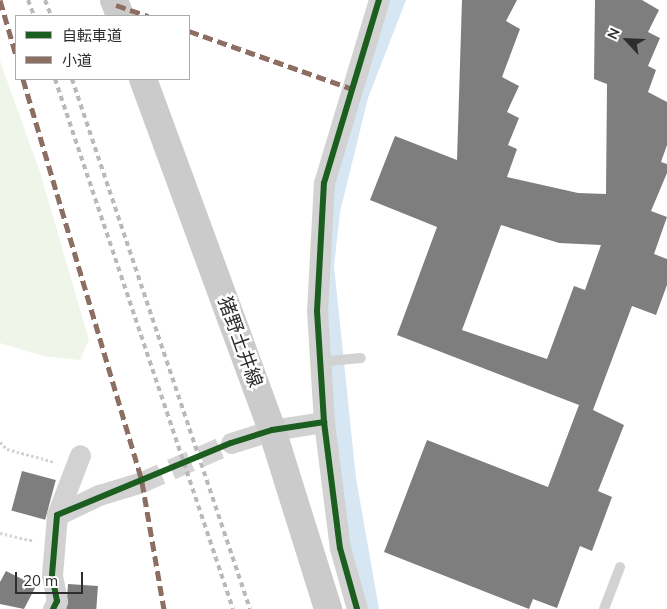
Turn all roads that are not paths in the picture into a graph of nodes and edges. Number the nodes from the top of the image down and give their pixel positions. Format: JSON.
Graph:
{"nodes":[{"id":1,"x":114,"y":0,"type":"edge"},
{"id":2,"x":379,"y":0,"type":"edge"},
{"id":3,"x":120,"y":15,"type":"edge"},
{"id":4,"x":143,"y":80,"type":"edge"},
{"id":5,"x":361,"y":358,"type":"dead end"},
{"id":6,"x":319,"y":362,"type":"junction"},
{"id":7,"x":324,"y":422,"type":"junction"},
{"id":8,"x":272,"y":430,"type":"junction"},
{"id":9,"x":231,"y":443,"type":"tunnel mouth"},
{"id":10,"x":77,"y":463,"type":"road end"},
{"id":11,"x":142,"y":482,"type":"tunnel mouth"},
{"id":12,"x":57,"y":515,"type":"junction"},
{"id":13,"x":620,"y":567,"type":"dead end"},
{"id":14,"x":53,"y":609,"type":"edge"},
{"id":15,"x":328,"y":609,"type":"edge"},
{"id":16,"x":357,"y":609,"type":"edge"},
{"id":17,"x":604,"y":609,"type":"edge"}],
"edges":[{"from":1,"to":3,"type":"main road"},
{"from":2,"to":6,"type":"street"},
{"from":4,"to":8,"type":"main road","name":"猪野土井線"},
{"from":5,"to":6,"type":"lane"},
{"from":6,"to":7,"type":"street"},
{"from":7,"to":8,"type":"street"},
{"from":7,"to":16,"type":"street"},
{"from":8,"to":9,"type":"street"},
{"from":8,"to":15,"type":"main road","name":"猪野土井線"},
{"from":10,"to":12,"type":"street"},
{"from":11,"to":12,"type":"street"},
{"from":12,"to":14,"type":"street"},
{"from":13,"to":17,"type":"lane"}]}
